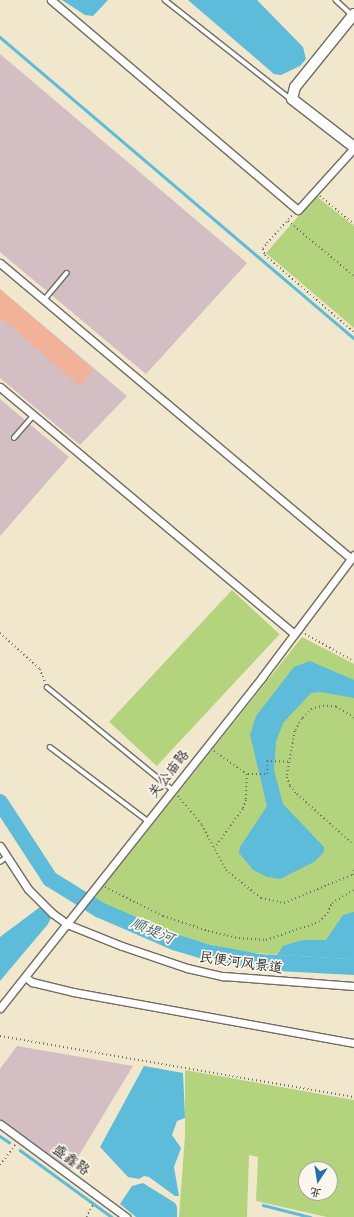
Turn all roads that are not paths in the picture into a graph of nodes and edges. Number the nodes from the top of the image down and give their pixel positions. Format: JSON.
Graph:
{"nodes":[{"id":1,"x":51,"y":0,"type":"edge"},
{"id":2,"x":165,"y":0,"type":"edge"},
{"id":3,"x":336,"y":0,"type":"edge"},
{"id":4,"x":353,"y":17,"type":"edge"},
{"id":5,"x":292,"y":99,"type":"junction"},
{"id":6,"x":354,"y":148,"type":"edge"},
{"id":7,"x":0,"y":263,"type":"edge"},
{"id":8,"x":67,"y":273,"type":"dead end"},
{"id":9,"x":44,"y":300,"type":"junction"},
{"id":10,"x":0,"y":387,"type":"edge"},
{"id":11,"x":34,"y":415,"type":"junction"},
{"id":12,"x":14,"y":438,"type":"dead end"},
{"id":13,"x":352,"y":557,"type":"edge"},
{"id":14,"x":294,"y":631,"type":"junction"},
{"id":15,"x":47,"y":687,"type":"road end"},
{"id":16,"x":50,"y":747,"type":"dead end"},
{"id":17,"x":173,"y":790,"type":"junction"},
{"id":18,"x":148,"y":821,"type":"junction"},
{"id":19,"x":0,"y":846,"type":"edge"},
{"id":20,"x":7,"y":857,"type":"junction"},
{"id":21,"x":0,"y":862,"type":"edge"},
{"id":22,"x":67,"y":924,"type":"junction"},
{"id":23,"x":25,"y":977,"type":"junction"},
{"id":24,"x":354,"y":986,"type":"edge"},
{"id":25,"x":0,"y":1008,"type":"edge"},
{"id":26,"x":354,"y":1043,"type":"edge"},
{"id":27,"x":0,"y":1124,"type":"edge"},
{"id":28,"x":126,"y":1217,"type":"edge"}],
"edges":[{"from":1,"to":6,"type":"street"},
{"from":2,"to":5,"type":"lane"},
{"from":3,"to":4,"type":"lane"},
{"from":4,"to":5,"type":"street"},
{"from":5,"to":6,"type":"street"},
{"from":7,"to":9,"type":"street"},
{"from":8,"to":9,"type":"lane"},
{"from":9,"to":13,"type":"street"},
{"from":10,"to":11,"type":"street"},
{"from":11,"to":12,"type":"lane"},
{"from":11,"to":14,"type":"street"},
{"from":13,"to":14,"type":"street","name":"关公庙路"},
{"from":14,"to":17,"type":"street","name":"关公庙路"},
{"from":15,"to":17,"type":"lane"},
{"from":16,"to":18,"type":"lane"},
{"from":17,"to":18,"type":"street","name":"关公庙路"},
{"from":18,"to":22,"type":"street","name":"关公庙路"},
{"from":19,"to":20,"type":"street","name":"民便河风景道"},
{"from":20,"to":21,"type":"lane"},
{"from":20,"to":22,"type":"street","name":"民便河风景道"},
{"from":22,"to":23,"type":"street","name":"关公庙路"},
{"from":22,"to":24,"type":"street","name":"民便河风景道"},
{"from":23,"to":25,"type":"street","name":"关公庙路"},
{"from":23,"to":26,"type":"street"},
{"from":27,"to":28,"type":"street","name":"盛鑫路"}]}
